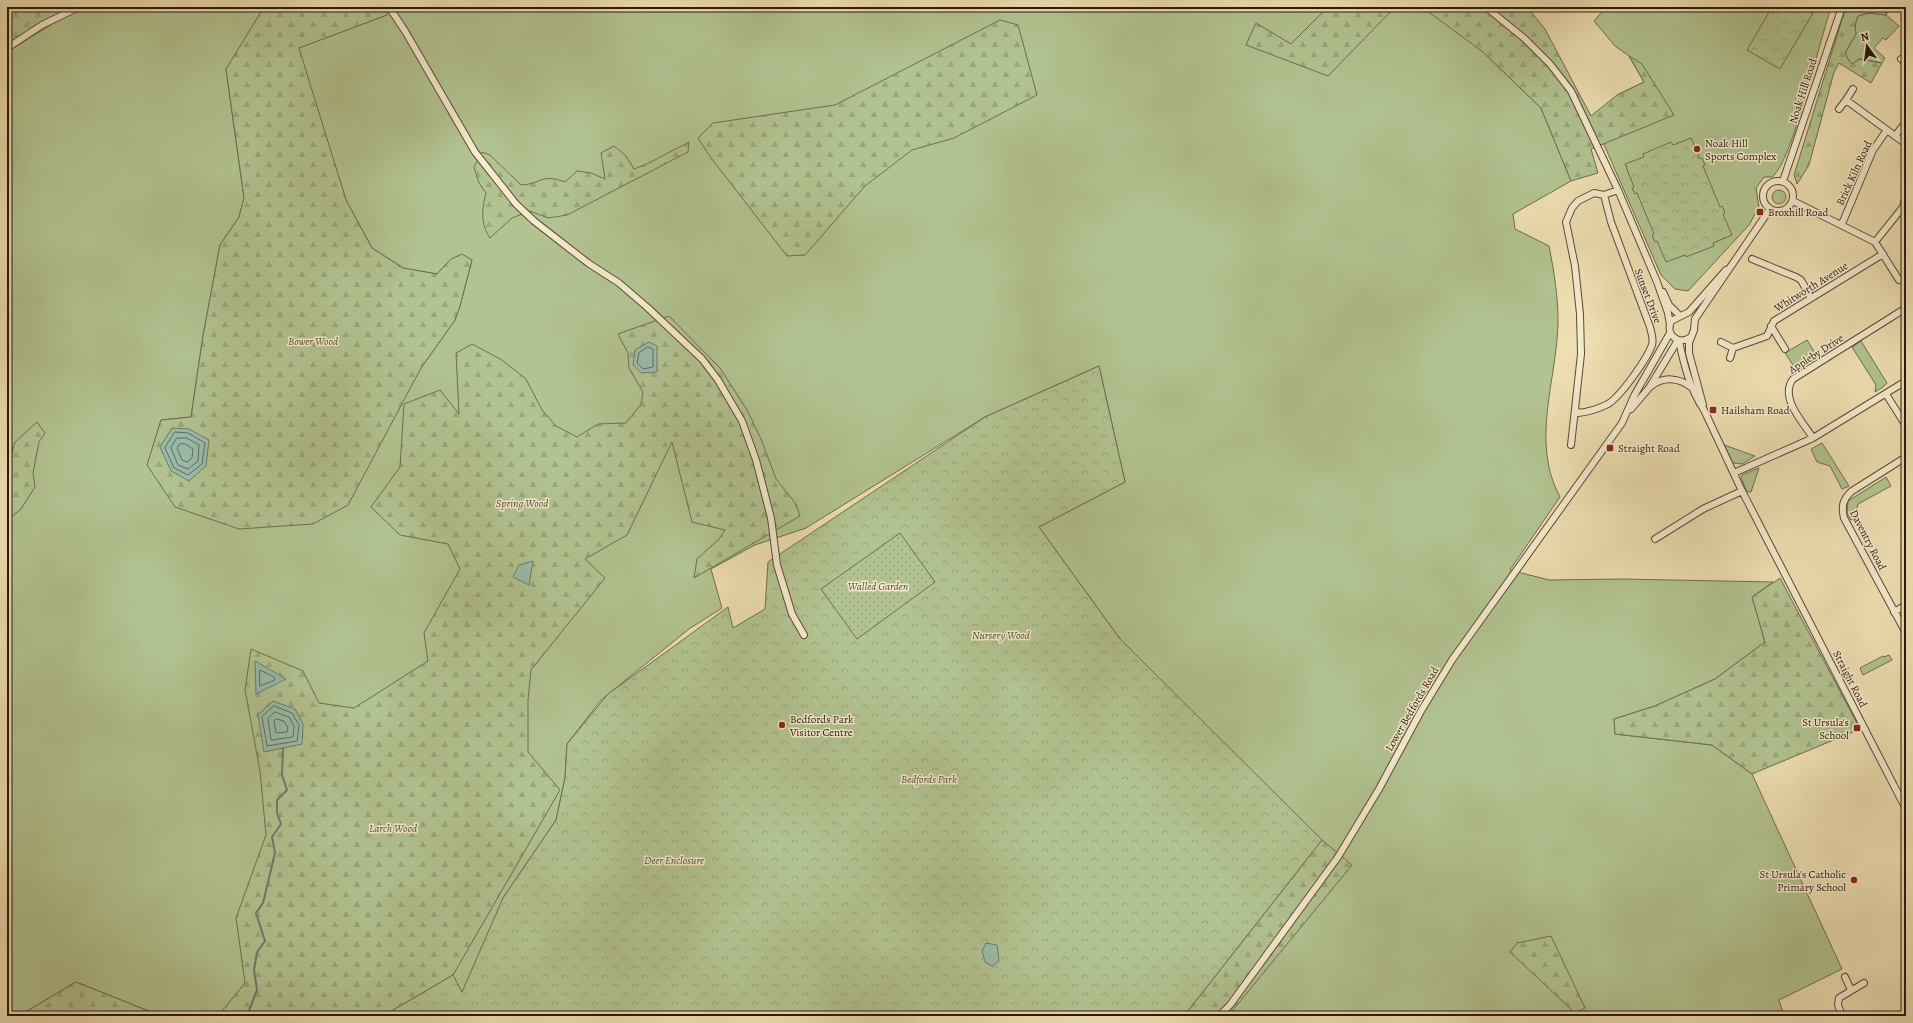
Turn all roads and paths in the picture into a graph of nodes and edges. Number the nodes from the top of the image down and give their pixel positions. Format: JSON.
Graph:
{"nodes":[{"id":1,"x":79,"y":7,"type":"edge"},
{"id":2,"x":389,"y":7,"type":"edge"},
{"id":3,"x":1486,"y":7,"type":"edge"},
{"id":4,"x":1842,"y":7,"type":"edge"},
{"id":5,"x":7,"y":48,"type":"edge"},
{"id":6,"x":1853,"y":90,"type":"dead end"},
{"id":7,"x":1846,"y":100,"type":"junction"},
{"id":8,"x":1840,"y":109,"type":"dead end"},
{"id":9,"x":1906,"y":122,"type":"edge"},
{"id":10,"x":1887,"y":130,"type":"junction"},
{"id":11,"x":1895,"y":136,"type":"junction"},
{"id":12,"x":1906,"y":144,"type":"edge"},
{"id":13,"x":1783,"y":181,"type":"junction"},
{"id":14,"x":1618,"y":190,"type":"junction"},
{"id":15,"x":1906,"y":194,"type":"edge"},
{"id":16,"x":1604,"y":195,"type":"junction"},
{"id":17,"x":1793,"y":201,"type":"junction"},
{"id":18,"x":1904,"y":207,"type":"edge"},
{"id":19,"x":1770,"y":209,"type":"junction"},
{"id":20,"x":1842,"y":224,"type":"junction"},
{"id":21,"x":1874,"y":242,"type":"junction"},
{"id":22,"x":1883,"y":254,"type":"junction"},
{"id":23,"x":1752,"y":259,"type":"dead end"},
{"id":24,"x":1730,"y":266,"type":"junction"},
{"id":25,"x":1899,"y":280,"type":"dead end"},
{"id":26,"x":1657,"y":282,"type":"junction"},
{"id":27,"x":1811,"y":298,"type":"junction"},
{"id":28,"x":1906,"y":308,"type":"edge"},
{"id":29,"x":1681,"y":316,"type":"junction"},
{"id":30,"x":1670,"y":325,"type":"junction"},
{"id":31,"x":1694,"y":326,"type":"junction"},
{"id":32,"x":1771,"y":326,"type":"junction"},
{"id":33,"x":1670,"y":333,"type":"junction"},
{"id":34,"x":1691,"y":337,"type":"junction"},
{"id":35,"x":1679,"y":340,"type":"junction"},
{"id":36,"x":1721,"y":342,"type":"dead end"},
{"id":37,"x":1733,"y":348,"type":"junction"},
{"id":38,"x":1785,"y":349,"type":"dead end"},
{"id":39,"x":1730,"y":358,"type":"dead end"},
{"id":40,"x":1906,"y":380,"type":"edge"},
{"id":41,"x":1692,"y":387,"type":"junction"},
{"id":42,"x":1649,"y":388,"type":"junction"},
{"id":43,"x":1886,"y":394,"type":"junction"},
{"id":44,"x":1575,"y":409,"type":"junction"},
{"id":45,"x":1704,"y":410,"type":"junction"},
{"id":46,"x":1627,"y":414,"type":"junction"},
{"id":47,"x":1906,"y":426,"type":"edge"},
{"id":48,"x":1813,"y":438,"type":"junction"},
{"id":49,"x":1571,"y":446,"type":"dead end"},
{"id":50,"x":1906,"y":457,"type":"edge"},
{"id":51,"x":1734,"y":473,"type":"junction"},
{"id":52,"x":1742,"y":491,"type":"junction"},
{"id":53,"x":1655,"y":538,"type":"dead end"},
{"id":54,"x":1906,"y":606,"type":"edge"},
{"id":55,"x":1894,"y":612,"type":"junction"},
{"id":56,"x":1906,"y":634,"type":"edge"},
{"id":57,"x":804,"y":635,"type":"dead end"},
{"id":58,"x":1906,"y":808,"type":"edge"},
{"id":59,"x":1844,"y":977,"type":"dead end"},
{"id":60,"x":1864,"y":983,"type":"dead end"},
{"id":61,"x":1851,"y":990,"type":"junction"},
{"id":62,"x":1219,"y":1016,"type":"edge"},
{"id":63,"x":1842,"y":1016,"type":"edge"}],
"edges":[{"from":1,"to":5,"type":"street"},
{"from":2,"to":57,"type":"street"},
{"from":3,"to":14,"type":"street"},
{"from":4,"to":13,"type":"street","name":"Noak Hill Road"},
{"from":6,"to":7,"type":"street"},
{"from":7,"to":8,"type":"street"},
{"from":7,"to":10,"type":"street"},
{"from":9,"to":11,"type":"street"},
{"from":10,"to":11,"type":"street"},
{"from":10,"to":20,"type":"street","name":"Brick Kiln Road"},
{"from":11,"to":12,"type":"street"},
{"from":13,"to":17,"type":"street"},
{"from":13,"to":19,"type":"street"},
{"from":14,"to":16,"type":"street"},
{"from":14,"to":26,"type":"street"},
{"from":15,"to":18,"type":"street"},
{"from":16,"to":44,"type":"street"},
{"from":16,"to":44,"type":"street","name":"Sunset Drive"},
{"from":17,"to":19,"type":"street"},
{"from":17,"to":20,"type":"street"},
{"from":18,"to":21,"type":"street"},
{"from":19,"to":24,"type":"street"},
{"from":20,"to":21,"type":"street"},
{"from":21,"to":22,"type":"street"},
{"from":22,"to":25,"type":"street"},
{"from":22,"to":27,"type":"street","name":"Whitworth Avenue"},
{"from":23,"to":27,"type":"street"},
{"from":24,"to":29,"type":"street"},
{"from":24,"to":31,"type":"street"},
{"from":26,"to":29,"type":"street"},
{"from":26,"to":30,"type":"street"},
{"from":27,"to":32,"type":"street","name":"Whitworth Avenue"},
{"from":28,"to":48,"type":"street","name":"Appleby Drive"},
{"from":29,"to":30,"type":"street"},
{"from":29,"to":31,"type":"street"},
{"from":30,"to":33,"type":"street"},
{"from":31,"to":34,"type":"street"},
{"from":32,"to":37,"type":"street","name":"Whitworth Avenue"},
{"from":32,"to":38,"type":"street"},
{"from":33,"to":35,"type":"street"},
{"from":33,"to":46,"type":"street","name":"Lower Bedfords Road"},
{"from":34,"to":35,"type":"street"},
{"from":34,"to":45,"type":"street"},
{"from":35,"to":41,"type":"street","name":"Straight Road"},
{"from":35,"to":42,"type":"street","name":"Lower Bedfords Road"},
{"from":36,"to":37,"type":"street"},
{"from":37,"to":39,"type":"street"},
{"from":40,"to":43,"type":"street"},
{"from":41,"to":42,"type":"street"},
{"from":41,"to":45,"type":"street","name":"Straight Road"},
{"from":42,"to":46,"type":"street","name":"Lower Bedfords Road"},
{"from":43,"to":47,"type":"street"},
{"from":43,"to":48,"type":"street"},
{"from":44,"to":49,"type":"street"},
{"from":45,"to":51,"type":"street","name":"Straight Road"},
{"from":46,"to":62,"type":"street","name":"Lower Bedfords Road"},
{"from":48,"to":51,"type":"street"},
{"from":50,"to":55,"type":"street","name":"Daventry Road"},
{"from":51,"to":52,"type":"street","name":"Straight Road"},
{"from":52,"to":53,"type":"street"},
{"from":52,"to":58,"type":"street","name":"Straight Road"},
{"from":54,"to":55,"type":"street"},
{"from":55,"to":56,"type":"street","name":"Daventry Road"},
{"from":59,"to":61,"type":"street"},
{"from":60,"to":61,"type":"street"},
{"from":61,"to":63,"type":"street"}]}
